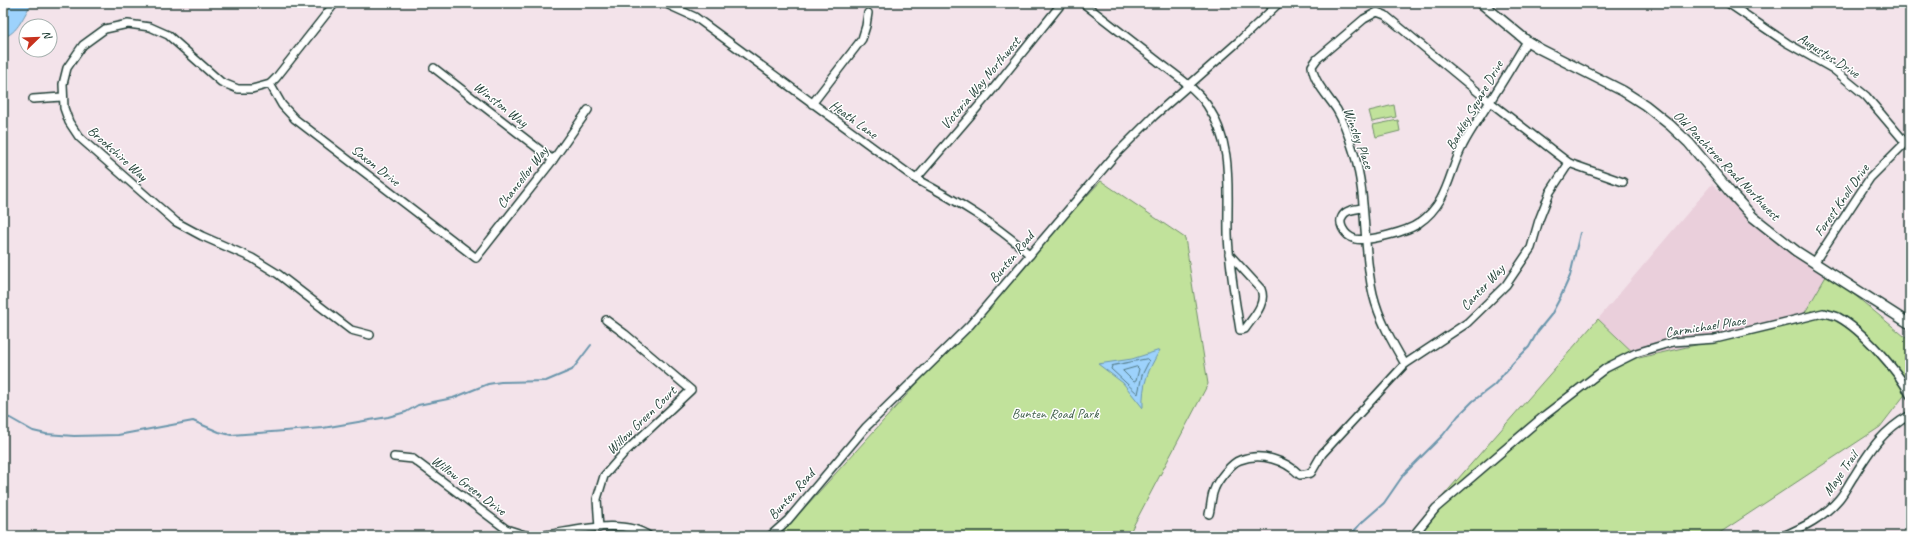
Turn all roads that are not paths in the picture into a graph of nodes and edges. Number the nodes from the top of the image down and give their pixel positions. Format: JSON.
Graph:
{"nodes":[{"id":1,"x":334,"y":3,"type":"edge"},
{"id":2,"x":664,"y":3,"type":"edge"},
{"id":3,"x":1062,"y":3,"type":"edge"},
{"id":4,"x":1083,"y":3,"type":"edge"},
{"id":5,"x":1279,"y":3,"type":"edge"},
{"id":6,"x":1481,"y":3,"type":"edge"},
{"id":7,"x":1728,"y":3,"type":"edge"},
{"id":8,"x":868,"y":13,"type":"dead end"},
{"id":9,"x":1527,"y":41,"type":"junction"},
{"id":10,"x":434,"y":68,"type":"dead end"},
{"id":11,"x":270,"y":84,"type":"junction"},
{"id":12,"x":1188,"y":85,"type":"junction"},
{"id":13,"x":62,"y":97,"type":"junction"},
{"id":14,"x":33,"y":99,"type":"dead end"},
{"id":15,"x":1490,"y":102,"type":"junction"},
{"id":16,"x":812,"y":104,"type":"junction"},
{"id":17,"x":588,"y":110,"type":"dead end"},
{"id":18,"x":1908,"y":140,"type":"edge"},
{"id":19,"x":553,"y":160,"type":"junction"},
{"id":20,"x":1569,"y":163,"type":"junction"},
{"id":21,"x":916,"y":179,"type":"junction"},
{"id":22,"x":1623,"y":182,"type":"dead end"},
{"id":23,"x":1363,"y":208,"type":"junction"},
{"id":24,"x":1365,"y":239,"type":"junction"},
{"id":25,"x":1230,"y":254,"type":"junction"},
{"id":26,"x":1030,"y":255,"type":"junction"},
{"id":27,"x":476,"y":258,"type":"joint"},
{"id":28,"x":1814,"y":263,"type":"junction"},
{"id":29,"x":606,"y":320,"type":"dead end"},
{"id":30,"x":1910,"y":324,"type":"edge"},
{"id":31,"x":370,"y":335,"type":"dead end"},
{"id":32,"x":1405,"y":364,"type":"junction"},
{"id":33,"x":1910,"y":395,"type":"edge"},
{"id":34,"x":1910,"y":415,"type":"edge"},
{"id":35,"x":394,"y":457,"type":"dead end"},
{"id":36,"x":1209,"y":514,"type":"dead end"},
{"id":37,"x":599,"y":528,"type":"junction"},
{"id":38,"x":528,"y":536,"type":"edge"},
{"id":39,"x":537,"y":536,"type":"edge"},
{"id":40,"x":649,"y":536,"type":"edge"},
{"id":41,"x":770,"y":536,"type":"edge"},
{"id":42,"x":1413,"y":536,"type":"edge"},
{"id":43,"x":1783,"y":536,"type":"edge"}],
"edges":[{"from":1,"to":11,"type":"street"},
{"from":2,"to":16,"type":"street","name":"Heath Lane"},
{"from":3,"to":21,"type":"street","name":"Victoria Way Northwest"},
{"from":4,"to":12,"type":"street"},
{"from":5,"to":12,"type":"street","name":"Bunten Road"},
{"from":6,"to":9,"type":"main road","name":"Old Peachtree Road Northwest"},
{"from":7,"to":18,"type":"street","name":"Augustus Drive"},
{"from":8,"to":16,"type":"street"},
{"from":9,"to":15,"type":"street","name":"Barkley Square Drive"},
{"from":9,"to":28,"type":"main road","name":"Old Peachtree Road Northwest"},
{"from":10,"to":19,"type":"street","name":"Winston Way"},
{"from":11,"to":13,"type":"street","name":"Brookshire Way"},
{"from":11,"to":27,"type":"street","name":"Saxon Drive"},
{"from":12,"to":25,"type":"street"},
{"from":12,"to":26,"type":"street","name":"Bunten Road"},
{"from":13,"to":14,"type":"street"},
{"from":13,"to":31,"type":"street","name":"Brookshire Way"},
{"from":15,"to":20,"type":"street","name":"Winsley Place"},
{"from":15,"to":23,"type":"street","name":"Winsley Place"},
{"from":15,"to":24,"type":"street","name":"Barkley Square Drive"},
{"from":16,"to":21,"type":"street","name":"Heath Lane"},
{"from":17,"to":19,"type":"street","name":"Chancellor Way"},
{"from":18,"to":28,"type":"street","name":"Forest Knoll Drive"},
{"from":19,"to":27,"type":"street","name":"Chancellor Way"},
{"from":20,"to":22,"type":"street","name":"Winsley Place"},
{"from":20,"to":32,"type":"street","name":"Canter Way"},
{"from":21,"to":26,"type":"street","name":"Heath Lane"},
{"from":23,"to":24,"type":"street","name":"Winsley Place"},
{"from":23,"to":24,"type":"street","name":"Barkley Square Drive"},
{"from":24,"to":32,"type":"street","name":"Winsley Place"},
{"from":25,"to":25,"type":"street"},
{"from":26,"to":41,"type":"street","name":"Bunten Road"},
{"from":28,"to":30,"type":"main road","name":"Old Peachtree Road Northwest"},
{"from":29,"to":37,"type":"street","name":"Willow Green Court"},
{"from":32,"to":36,"type":"street","name":"Canter Way"},
{"from":33,"to":42,"type":"street","name":"Carmichael Place"},
{"from":34,"to":43,"type":"street","name":"Maye Trail"},
{"from":35,"to":38,"type":"street","name":"Willow Green Drive"},
{"from":37,"to":39,"type":"street"},
{"from":37,"to":40,"type":"street"}]}
